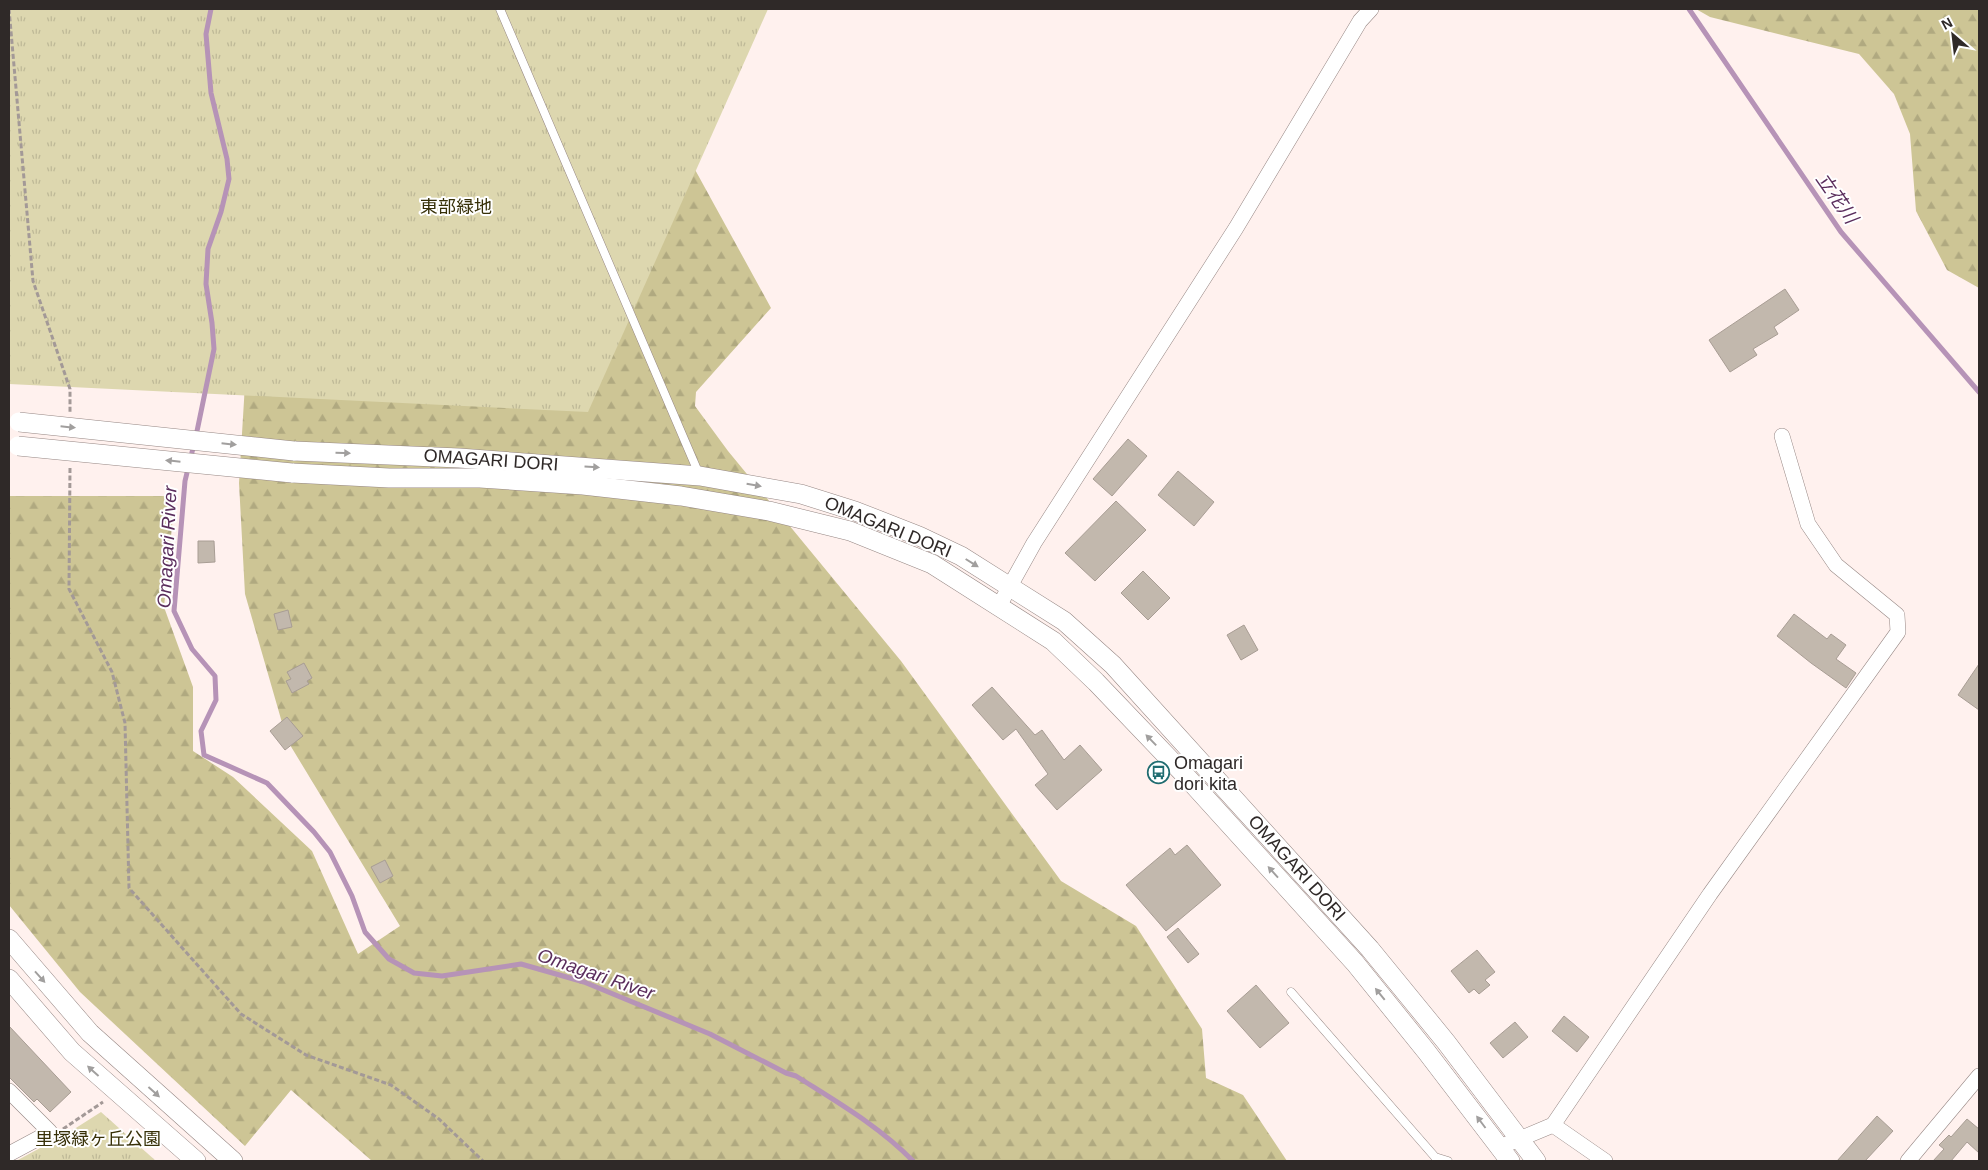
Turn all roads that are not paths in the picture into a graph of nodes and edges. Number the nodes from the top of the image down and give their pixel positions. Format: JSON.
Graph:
{"nodes":[{"id":1,"x":500,"y":9,"type":"edge"},
{"id":2,"x":1371,"y":9,"type":"edge"},
{"id":3,"x":14,"y":422,"type":"edge"},
{"id":4,"x":1782,"y":436,"type":"dead end"},
{"id":5,"x":13,"y":445,"type":"edge"},
{"id":6,"x":700,"y":476,"type":"junction"},
{"id":7,"x":1008,"y":586,"type":"junction"},
{"id":8,"x":999,"y":606,"type":"junction"},
{"id":9,"x":9,"y":939,"type":"edge"},
{"id":10,"x":9,"y":979,"type":"edge"},
{"id":11,"x":1291,"y":992,"type":"dead end"},
{"id":12,"x":1979,"y":1076,"type":"edge"},
{"id":13,"x":9,"y":1091,"type":"edge"},
{"id":14,"x":1553,"y":1125,"type":"junction"},
{"id":15,"x":1520,"y":1138,"type":"junction"},
{"id":16,"x":9,"y":1154,"type":"edge"},
{"id":17,"x":1505,"y":1154,"type":"edge"},
{"id":18,"x":196,"y":1161,"type":"edge"},
{"id":19,"x":233,"y":1161,"type":"edge"},
{"id":20,"x":1448,"y":1161,"type":"edge"},
{"id":21,"x":1536,"y":1161,"type":"edge"},
{"id":22,"x":1605,"y":1161,"type":"edge"},
{"id":23,"x":1908,"y":1161,"type":"edge"}],
"edges":[{"from":1,"to":6,"type":"lane"},
{"from":2,"to":7,"type":"street"},
{"from":3,"to":6,"type":"street","name":"OMAGARI DORI","one_way":true,"bridge":true},
{"from":4,"to":14,"type":"street"},
{"from":8,"to":5,"type":"street","name":"OMAGARI DORI","one_way":true,"bridge":true},
{"from":6,"to":7,"type":"street","name":"OMAGARI DORI","one_way":true},
{"from":7,"to":8,"type":"street"},
{"from":7,"to":15,"type":"street","name":"OMAGARI DORI"},
{"from":17,"to":8,"type":"street","name":"OMAGARI DORI","one_way":true},
{"from":9,"to":19,"type":"street","one_way":true},
{"from":18,"to":10,"type":"street","one_way":true},
{"from":11,"to":20,"type":"lane"},
{"from":12,"to":23,"type":"street"},
{"from":13,"to":16,"type":"street"},
{"from":14,"to":15,"type":"street"},
{"from":14,"to":22,"type":"street"},
{"from":15,"to":17,"type":"street"},
{"from":15,"to":21,"type":"street","name":"OMAGARI DORI"}]}
